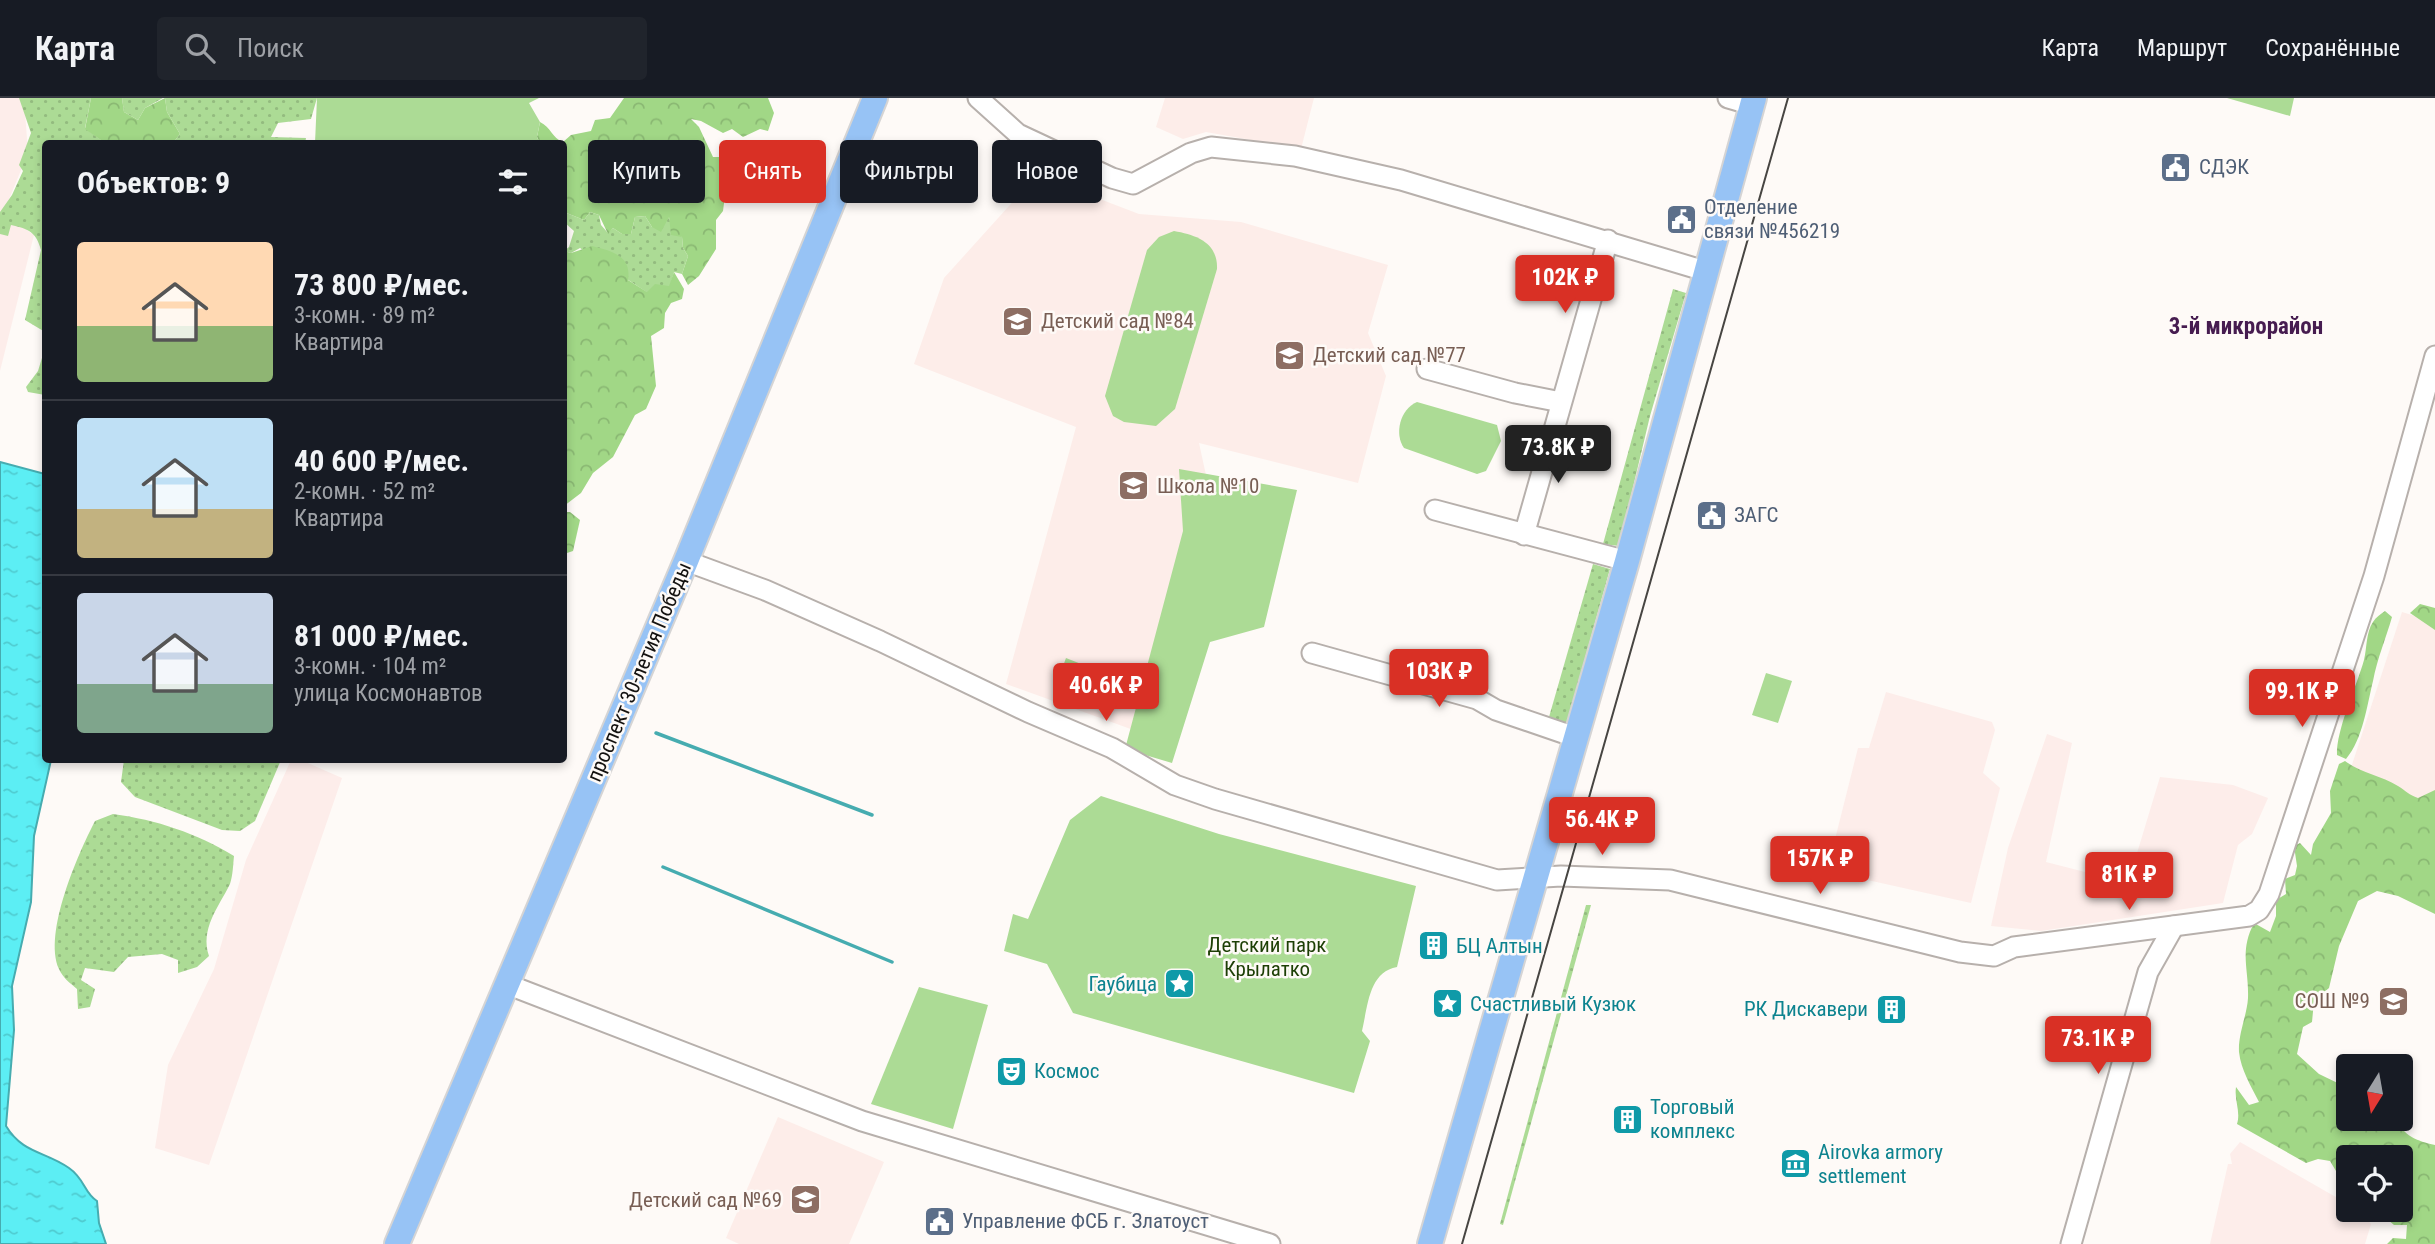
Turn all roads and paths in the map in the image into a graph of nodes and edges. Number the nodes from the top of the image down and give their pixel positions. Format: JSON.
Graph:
{"nodes":[{"id":1,"x":875,"y":98,"type":"edge"},
{"id":2,"x":978,"y":98,"type":"edge"},
{"id":3,"x":1728,"y":98,"type":"edge"},
{"id":4,"x":1753,"y":102,"type":"edge"},
{"id":5,"x":1608,"y":240,"type":"junction"},
{"id":6,"x":1705,"y":271,"type":"junction"},
{"id":7,"x":2435,"y":356,"type":"edge"},
{"id":8,"x":1427,"y":369,"type":"dead end"},
{"id":9,"x":1561,"y":402,"type":"junction"},
{"id":10,"x":1435,"y":510,"type":"dead end"},
{"id":11,"x":1524,"y":535,"type":"junction"},
{"id":12,"x":686,"y":561,"type":"junction"},
{"id":13,"x":1627,"y":561,"type":"junction"},
{"id":14,"x":1312,"y":653,"type":"dead end"},
{"id":15,"x":1575,"y":737,"type":"junction"},
{"id":16,"x":1534,"y":879,"type":"junction"},
{"id":17,"x":2174,"y":926,"type":"junction"},
{"id":18,"x":509,"y":985,"type":"junction"},
{"id":19,"x":397,"y":1244,"type":"edge"},
{"id":20,"x":1270,"y":1244,"type":"edge"},
{"id":21,"x":1430,"y":1244,"type":"edge"},
{"id":22,"x":2071,"y":1244,"type":"edge"}],
"edges":[{"from":1,"to":12,"type":"main road","name":"проспект 30-летия Победы"},
{"from":2,"to":5,"type":"street"},
{"from":3,"to":4,"type":"street"},
{"from":4,"to":6,"type":"main road"},
{"from":5,"to":6,"type":"street"},
{"from":5,"to":9,"type":"street"},
{"from":6,"to":13,"type":"main road"},
{"from":7,"to":17,"type":"street"},
{"from":8,"to":9,"type":"street"},
{"from":9,"to":11,"type":"street"},
{"from":10,"to":11,"type":"street"},
{"from":11,"to":13,"type":"street"},
{"from":12,"to":16,"type":"street"},
{"from":12,"to":18,"type":"main road","name":"проспект 30-летия Победы"},
{"from":13,"to":15,"type":"main road"},
{"from":14,"to":15,"type":"street"},
{"from":15,"to":16,"type":"main road"},
{"from":16,"to":17,"type":"street"},
{"from":16,"to":21,"type":"main road"},
{"from":17,"to":22,"type":"street"},
{"from":18,"to":19,"type":"main road","name":"проспект 30-летия Победы"},
{"from":18,"to":20,"type":"street"}]}
